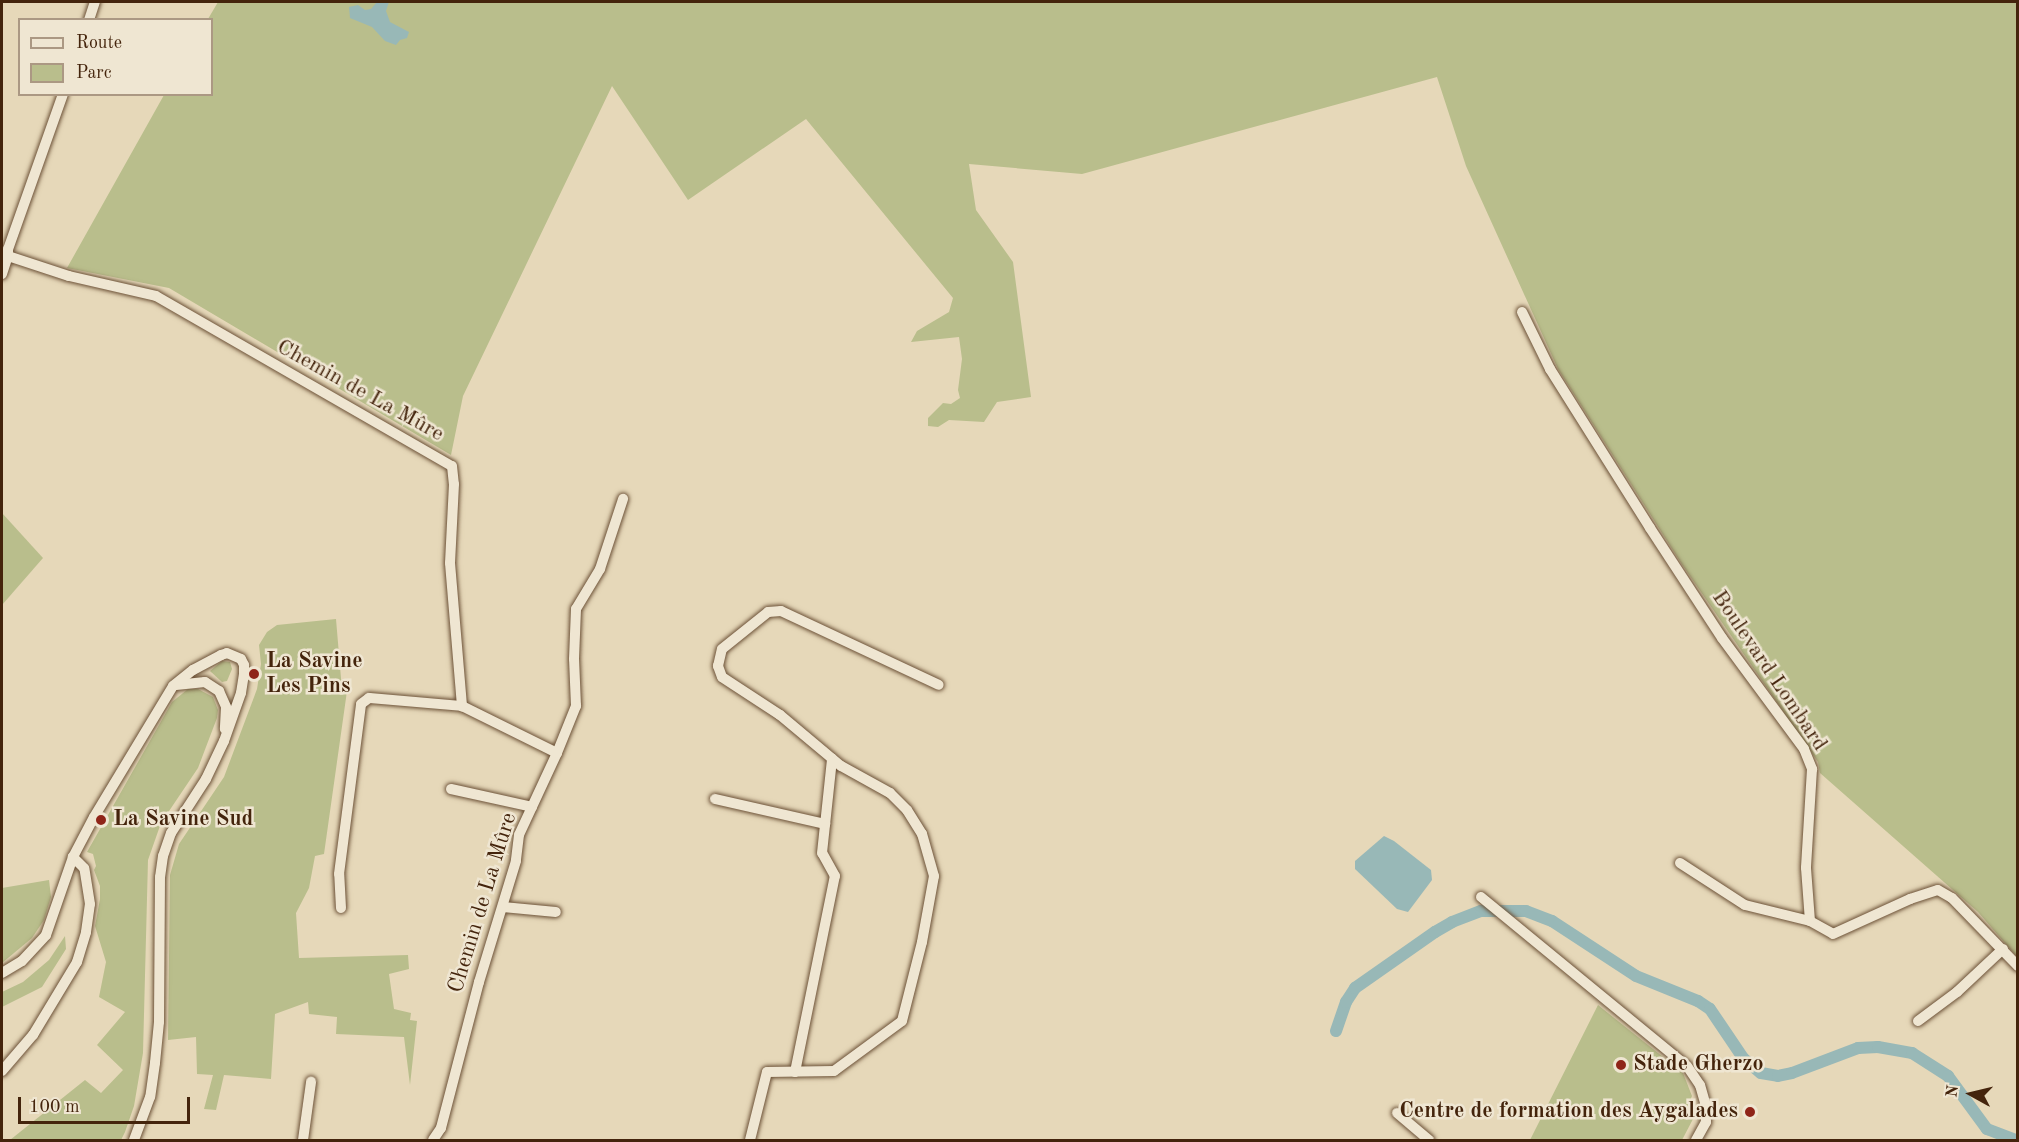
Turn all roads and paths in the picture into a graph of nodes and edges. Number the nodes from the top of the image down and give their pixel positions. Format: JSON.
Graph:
{"nodes":[{"id":1,"x":95,"y":2,"type":"edge"},
{"id":2,"x":90,"y":18,"type":"edge"},
{"id":3,"x":62,"y":96,"type":"edge"},
{"id":4,"x":8,"y":256,"type":"junction"},
{"id":5,"x":2,"y":274,"type":"edge"},
{"id":6,"x":1522,"y":312,"type":"dead end"},
{"id":7,"x":623,"y":499,"type":"dead end"},
{"id":8,"x":939,"y":685,"type":"dead end"},
{"id":9,"x":173,"y":686,"type":"junction"},
{"id":10,"x":462,"y":706,"type":"junction"},
{"id":11,"x":224,"y":741,"type":"junction"},
{"id":12,"x":557,"y":753,"type":"junction"},
{"id":13,"x":832,"y":759,"type":"junction"},
{"id":14,"x":451,"y":789,"type":"dead end"},
{"id":15,"x":715,"y":799,"type":"dead end"},
{"id":16,"x":532,"y":807,"type":"junction"},
{"id":17,"x":825,"y":824,"type":"junction"},
{"id":18,"x":74,"y":857,"type":"junction"},
{"id":19,"x":1680,"y":863,"type":"dead end"},
{"id":20,"x":1482,"y":897,"type":"dead end"},
{"id":21,"x":503,"y":907,"type":"junction"},
{"id":22,"x":341,"y":908,"type":"dead end"},
{"id":23,"x":556,"y":912,"type":"dead end"},
{"id":24,"x":1810,"y":921,"type":"junction"},
{"id":25,"x":2003,"y":949,"type":"junction"},
{"id":26,"x":2018,"y":966,"type":"edge"},
{"id":27,"x":2,"y":973,"type":"edge"},
{"id":28,"x":1918,"y":1022,"type":"dead end"},
{"id":29,"x":2,"y":1071,"type":"edge"},
{"id":30,"x":795,"y":1072,"type":"junction"},
{"id":31,"x":311,"y":1082,"type":"dead end"},
{"id":32,"x":1397,"y":1113,"type":"dead end"},
{"id":33,"x":134,"y":1140,"type":"edge"},
{"id":34,"x":303,"y":1140,"type":"edge"},
{"id":35,"x":433,"y":1140,"type":"edge"},
{"id":36,"x":750,"y":1140,"type":"edge"},
{"id":37,"x":1429,"y":1140,"type":"edge"},
{"id":38,"x":1696,"y":1140,"type":"edge"}],
"edges":[{"from":1,"to":2,"type":"street"},
{"from":3,"to":4,"type":"street"},
{"from":4,"to":5,"type":"street"},
{"from":4,"to":10,"type":"street","name":"Chemin de La Mûre"},
{"from":6,"to":24,"type":"street","name":"Boulevard Lombard"},
{"from":7,"to":12,"type":"street","name":"Chemin de La Mûre"},
{"from":8,"to":13,"type":"street"},
{"from":9,"to":11,"type":"street"},
{"from":9,"to":11,"type":"street"},
{"from":9,"to":18,"type":"street"},
{"from":10,"to":12,"type":"street"},
{"from":10,"to":22,"type":"street"},
{"from":11,"to":33,"type":"street"},
{"from":12,"to":16,"type":"street","name":"Chemin de La Mûre"},
{"from":13,"to":17,"type":"street"},
{"from":13,"to":30,"type":"street"},
{"from":14,"to":16,"type":"street"},
{"from":15,"to":17,"type":"street"},
{"from":16,"to":21,"type":"street","name":"Chemin de La Mûre"},
{"from":17,"to":30,"type":"street"},
{"from":18,"to":27,"type":"street"},
{"from":18,"to":29,"type":"street"},
{"from":19,"to":24,"type":"street"},
{"from":20,"to":38,"type":"street"},
{"from":21,"to":23,"type":"street"},
{"from":21,"to":35,"type":"street","name":"Chemin de La Mûre"},
{"from":24,"to":25,"type":"street"},
{"from":25,"to":26,"type":"street"},
{"from":25,"to":28,"type":"street"},
{"from":30,"to":36,"type":"street"},
{"from":31,"to":34,"type":"street"},
{"from":32,"to":37,"type":"street"}]}
